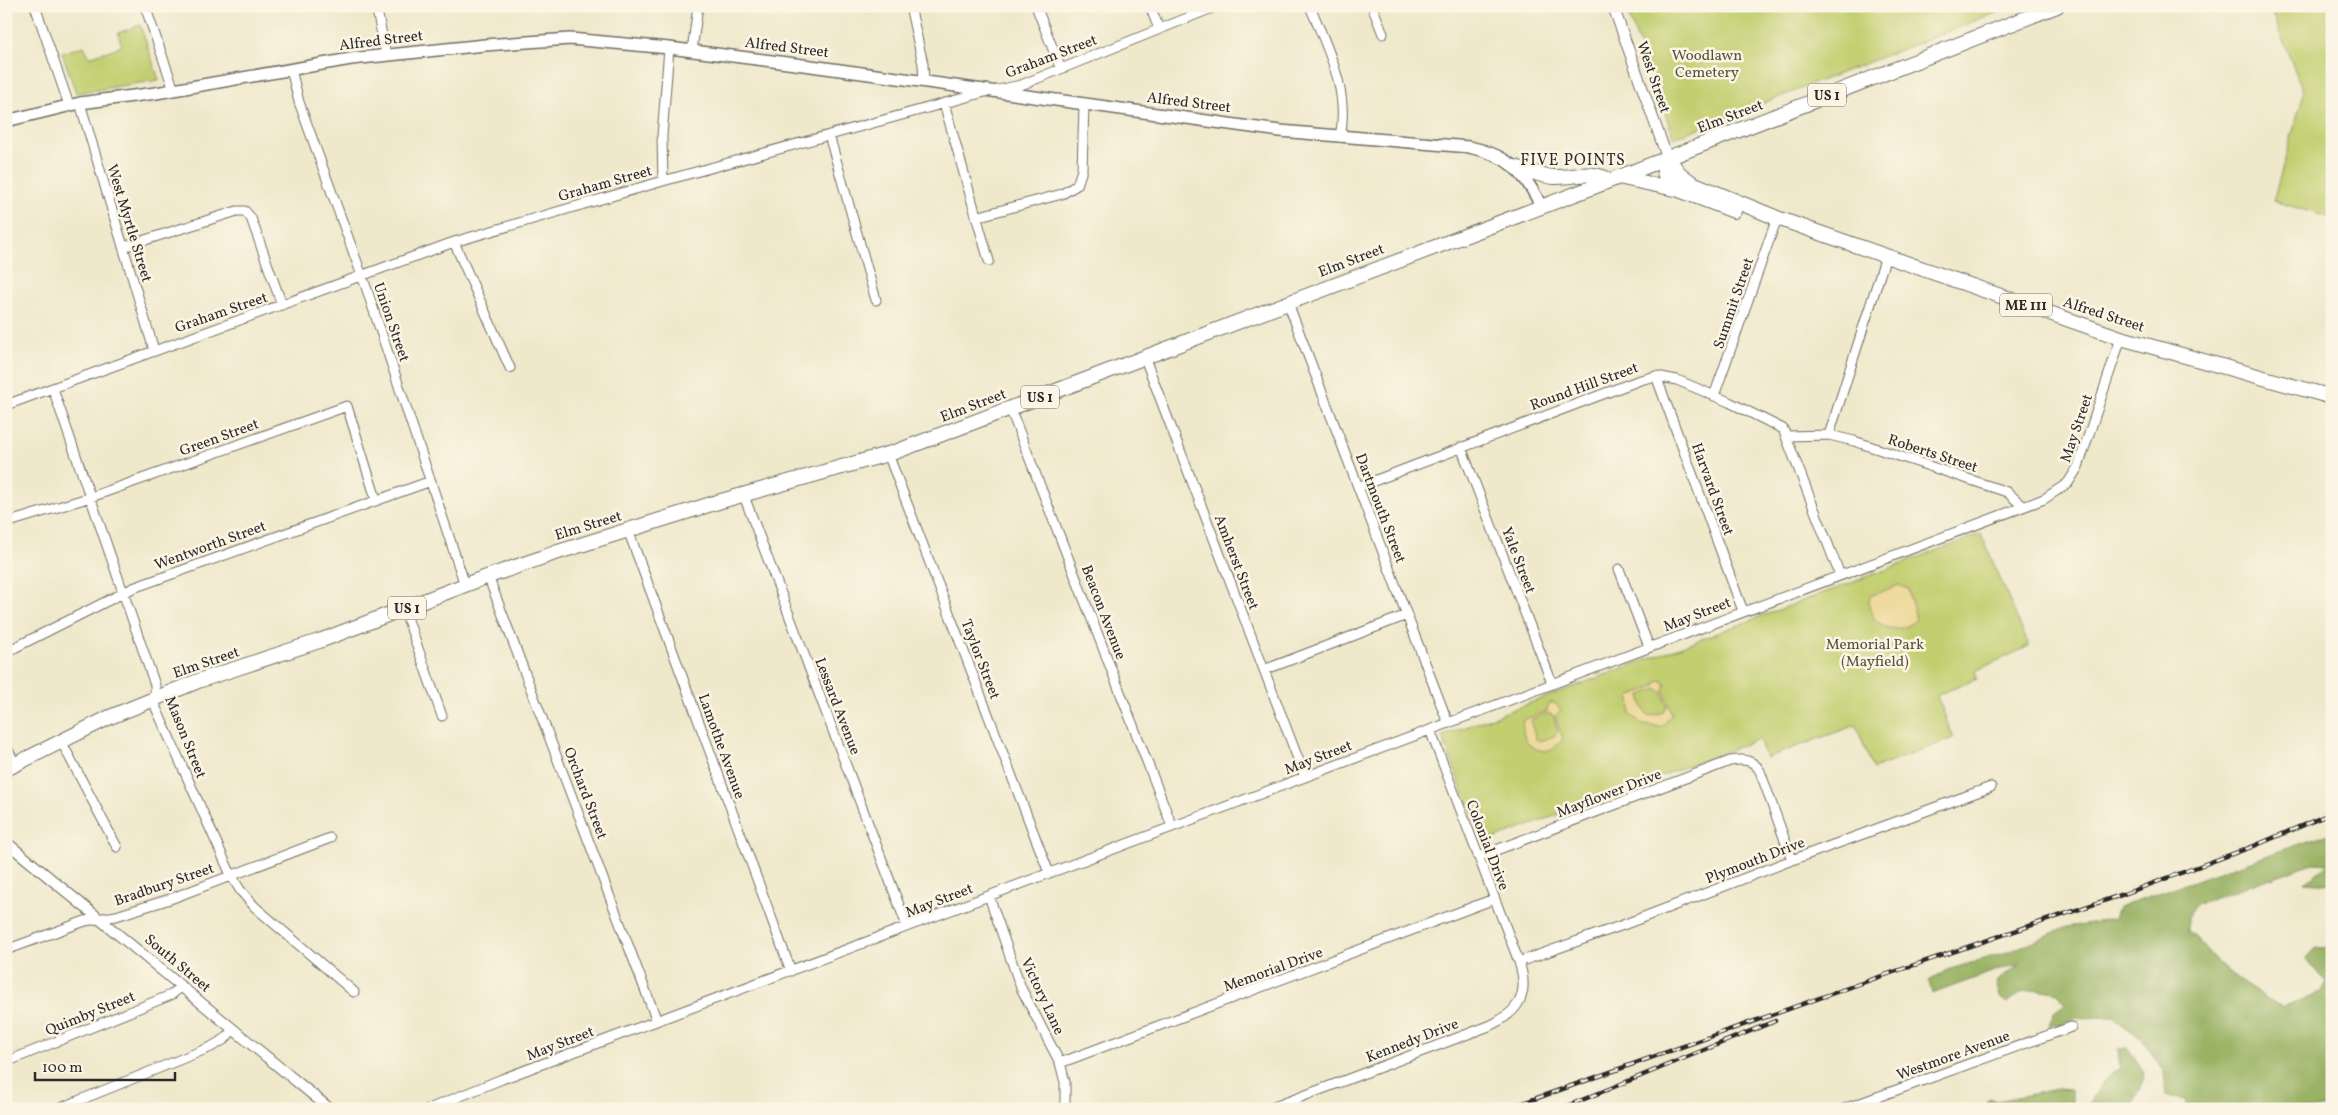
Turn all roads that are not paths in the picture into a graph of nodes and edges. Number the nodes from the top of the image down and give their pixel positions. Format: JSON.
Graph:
{"nodes":[{"id":1,"x":35,"y":6,"type":"edge"},
{"id":2,"x":145,"y":6,"type":"edge"},
{"id":3,"x":376,"y":6,"type":"edge"},
{"id":4,"x":698,"y":6,"type":"edge"},
{"id":5,"x":910,"y":6,"type":"edge"},
{"id":6,"x":1036,"y":6,"type":"edge"},
{"id":7,"x":1150,"y":6,"type":"edge"},
{"id":8,"x":1217,"y":6,"type":"edge"},
{"id":9,"x":1310,"y":6,"type":"edge"},
{"id":10,"x":1372,"y":6,"type":"edge"},
{"id":11,"x":1613,"y":6,"type":"edge"},
{"id":12,"x":2058,"y":6,"type":"edge"},
{"id":13,"x":1159,"y":29,"type":"junction"},
{"id":14,"x":1383,"y":34,"type":"dead end"},
{"id":15,"x":669,"y":48,"type":"junction"},
{"id":16,"x":692,"y":51,"type":"junction"},
{"id":17,"x":386,"y":54,"type":"junction"},
{"id":18,"x":1060,"y":67,"type":"junction"},
{"id":19,"x":291,"y":69,"type":"junction"},
{"id":20,"x":924,"y":82,"type":"junction"},
{"id":21,"x":174,"y":90,"type":"junction"},
{"id":22,"x":990,"y":92,"type":"junction"},
{"id":23,"x":944,"y":103,"type":"junction"},
{"id":24,"x":74,"y":104,"type":"junction"},
{"id":25,"x":1084,"y":105,"type":"junction"},
{"id":26,"x":6,"y":121,"type":"edge"},
{"id":27,"x":829,"y":135,"type":"junction"},
{"id":28,"x":1340,"y":137,"type":"junction"},
{"id":29,"x":1667,"y":157,"type":"junction"},
{"id":30,"x":1515,"y":167,"type":"junction"},
{"id":31,"x":1614,"y":178,"type":"junction"},
{"id":32,"x":662,"y":181,"type":"junction"},
{"id":33,"x":1678,"y":190,"type":"junction"},
{"id":34,"x":1541,"y":206,"type":"junction"},
{"id":35,"x":1756,"y":211,"type":"junction"},
{"id":36,"x":976,"y":217,"type":"junction"},
{"id":37,"x":1777,"y":218,"type":"junction"},
{"id":38,"x":454,"y":242,"type":"junction"},
{"id":39,"x":123,"y":247,"type":"junction"},
{"id":40,"x":1886,"y":256,"type":"junction"},
{"id":41,"x":989,"y":261,"type":"dead end"},
{"id":42,"x":362,"y":275,"type":"junction"},
{"id":43,"x":876,"y":300,"type":"dead end"},
{"id":44,"x":1288,"y":303,"type":"junction"},
{"id":45,"x":282,"y":305,"type":"junction"},
{"id":46,"x":2121,"y":338,"type":"junction"},
{"id":47,"x":154,"y":350,"type":"junction"},
{"id":48,"x":1144,"y":356,"type":"junction"},
{"id":49,"x":510,"y":368,"type":"dead end"},
{"id":50,"x":1656,"y":376,"type":"junction"},
{"id":51,"x":53,"y":389,"type":"junction"},
{"id":52,"x":1714,"y":396,"type":"junction"},
{"id":53,"x":2332,"y":397,"type":"edge"},
{"id":54,"x":6,"y":405,"type":"edge"},
{"id":55,"x":1010,"y":408,"type":"junction"},
{"id":56,"x":1829,"y":435,"type":"junction"},
{"id":57,"x":1788,"y":436,"type":"junction"},
{"id":58,"x":1461,"y":448,"type":"junction"},
{"id":59,"x":888,"y":454,"type":"junction"},
{"id":60,"x":432,"y":481,"type":"junction"},
{"id":61,"x":1358,"y":487,"type":"junction"},
{"id":62,"x":744,"y":496,"type":"junction"},
{"id":63,"x":91,"y":497,"type":"junction"},
{"id":64,"x":376,"y":499,"type":"junction"},
{"id":65,"x":2023,"y":506,"type":"junction"},
{"id":66,"x":6,"y":523,"type":"edge"},
{"id":67,"x":628,"y":530,"type":"junction"},
{"id":68,"x":1619,"y":569,"type":"dead end"},
{"id":69,"x":1840,"y":575,"type":"junction"},
{"id":70,"x":488,"y":576,"type":"junction"},
{"id":71,"x":465,"y":585,"type":"junction"},
{"id":72,"x":123,"y":592,"type":"junction"},
{"id":73,"x":404,"y":609,"type":"junction"},
{"id":74,"x":1743,"y":611,"type":"junction"},
{"id":75,"x":1407,"y":615,"type":"junction"},
{"id":76,"x":1649,"y":647,"type":"junction"},
{"id":77,"x":6,"y":652,"type":"edge"},
{"id":78,"x":1264,"y":670,"type":"junction"},
{"id":79,"x":1552,"y":684,"type":"junction"},
{"id":80,"x":154,"y":698,"type":"junction"},
{"id":81,"x":442,"y":716,"type":"dead end"},
{"id":82,"x":1448,"y":723,"type":"junction"},
{"id":83,"x":1430,"y":730,"type":"junction"},
{"id":84,"x":61,"y":741,"type":"junction"},
{"id":85,"x":6,"y":746,"type":"edge"},
{"id":86,"x":11,"y":767,"type":"edge"},
{"id":87,"x":1305,"y":777,"type":"junction"},
{"id":88,"x":1991,"y":787,"type":"dead end"},
{"id":89,"x":1172,"y":826,"type":"junction"},
{"id":90,"x":330,"y":838,"type":"dead end"},
{"id":91,"x":6,"y":842,"type":"edge"},
{"id":92,"x":117,"y":847,"type":"dead end"},
{"id":93,"x":1478,"y":858,"type":"junction"},
{"id":94,"x":1792,"y":860,"type":"junction"},
{"id":95,"x":1049,"y":873,"type":"junction"},
{"id":96,"x":231,"y":875,"type":"junction"},
{"id":97,"x":989,"y":896,"type":"junction"},
{"id":98,"x":1494,"y":899,"type":"junction"},
{"id":99,"x":100,"y":918,"type":"junction"},
{"id":100,"x":907,"y":926,"type":"junction"},
{"id":101,"x":6,"y":950,"type":"edge"},
{"id":102,"x":1524,"y":960,"type":"junction"},
{"id":103,"x":791,"y":971,"type":"junction"},
{"id":104,"x":182,"y":986,"type":"junction"},
{"id":105,"x":354,"y":992,"type":"dead end"},
{"id":106,"x":657,"y":1021,"type":"junction"},
{"id":107,"x":2071,"y":1027,"type":"dead end"},
{"id":108,"x":233,"y":1029,"type":"junction"},
{"id":109,"x":6,"y":1062,"type":"edge"},
{"id":110,"x":1060,"y":1063,"type":"junction"},
{"id":111,"x":58,"y":1109,"type":"edge"},
{"id":112,"x":330,"y":1109,"type":"edge"},
{"id":113,"x":430,"y":1109,"type":"edge"},
{"id":114,"x":1065,"y":1109,"type":"edge"},
{"id":115,"x":1269,"y":1109,"type":"edge"},
{"id":116,"x":1844,"y":1109,"type":"edge"}],
"edges":[{"from":1,"to":24,"type":"street","name":"West Myrtle Street"},
{"from":2,"to":21,"type":"street"},
{"from":3,"to":17,"type":"street"},
{"from":4,"to":16,"type":"street"},
{"from":5,"to":20,"type":"street"},
{"from":6,"to":18,"type":"street"},
{"from":7,"to":13,"type":"street"},
{"from":8,"to":13,"type":"street","name":"Graham Street"},
{"from":9,"to":28,"type":"street"},
{"from":10,"to":14,"type":"street"},
{"from":11,"to":29,"type":"street","name":"West Street"},
{"from":12,"to":29,"type":"main road","name":"Elm Street","number":"US 1"},
{"from":13,"to":18,"type":"street","name":"Graham Street"},
{"from":15,"to":16,"type":"main road","name":"Alfred Street"},
{"from":15,"to":17,"type":"main road","name":"Alfred Street"},
{"from":15,"to":32,"type":"street"},
{"from":16,"to":20,"type":"main road","name":"Alfred Street"},
{"from":17,"to":19,"type":"main road","name":"Alfred Street"},
{"from":18,"to":22,"type":"street","name":"Graham Street"},
{"from":19,"to":21,"type":"main road","name":"Alfred Street"},
{"from":19,"to":42,"type":"street","name":"Union Street"},
{"from":20,"to":22,"type":"main road","name":"Alfred Street"},
{"from":21,"to":24,"type":"main road","name":"Alfred Street"},
{"from":22,"to":23,"type":"street","name":"Graham Street"},
{"from":22,"to":25,"type":"main road","name":"Alfred Street"},
{"from":23,"to":27,"type":"street","name":"Graham Street"},
{"from":23,"to":36,"type":"street"},
{"from":24,"to":26,"type":"main road","name":"Alfred Street"},
{"from":24,"to":39,"type":"street","name":"West Myrtle Street"},
{"from":25,"to":28,"type":"main road","name":"Alfred Street"},
{"from":25,"to":36,"type":"street"},
{"from":27,"to":32,"type":"street","name":"Graham Street"},
{"from":27,"to":43,"type":"street"},
{"from":28,"to":30,"type":"main road","name":"Alfred Street"},
{"from":29,"to":31,"type":"main road","name":"Elm Street","number":"US 1"},
{"from":29,"to":33,"type":"main road"},
{"from":29,"to":35,"type":"main road","name":"Alfred Street","number":"ME 111"},
{"from":30,"to":31,"type":"main road","name":"Alfred Street"},
{"from":30,"to":34,"type":"main road","name":"Alfred Street"},
{"from":31,"to":33,"type":"main road","name":"Alfred Street"},
{"from":31,"to":34,"type":"main road","name":"Elm Street","number":"US 1"},
{"from":32,"to":38,"type":"street","name":"Graham Street"},
{"from":33,"to":35,"type":"main road","name":"Alfred Street","number":"ME 111"},
{"from":34,"to":44,"type":"main road","name":"Elm Street","number":"US 1"},
{"from":35,"to":37,"type":"main road","name":"Alfred Street","number":"ME 111"},
{"from":36,"to":41,"type":"street"},
{"from":37,"to":40,"type":"main road","name":"Alfred Street","number":"ME 111"},
{"from":37,"to":52,"type":"street","name":"Summit Street"},
{"from":38,"to":42,"type":"street","name":"Graham Street"},
{"from":38,"to":49,"type":"street"},
{"from":39,"to":45,"type":"street"},
{"from":39,"to":47,"type":"street","name":"West Myrtle Street"},
{"from":40,"to":46,"type":"main road","name":"Alfred Street","number":"ME 111"},
{"from":40,"to":56,"type":"street"},
{"from":42,"to":45,"type":"street","name":"Graham Street"},
{"from":42,"to":60,"type":"street","name":"Union Street"},
{"from":44,"to":48,"type":"main road","name":"Elm Street","number":"US 1"},
{"from":44,"to":61,"type":"street","name":"Dartmouth Street"},
{"from":45,"to":47,"type":"street","name":"Graham Street"},
{"from":46,"to":53,"type":"main road","name":"Alfred Street","number":"ME 111"},
{"from":46,"to":65,"type":"street","name":"May Street"},
{"from":47,"to":51,"type":"street","name":"Graham Street"},
{"from":48,"to":55,"type":"main road","name":"Elm Street","number":"US 1"},
{"from":48,"to":78,"type":"street","name":"Amherst Street"},
{"from":50,"to":52,"type":"street","name":"Round Hill Street"},
{"from":50,"to":58,"type":"street","name":"Round Hill Street"},
{"from":50,"to":74,"type":"street","name":"Harvard Street"},
{"from":51,"to":54,"type":"street","name":"Graham Street"},
{"from":51,"to":63,"type":"street","name":"Mason Street"},
{"from":52,"to":57,"type":"street","name":"Round Hill Street"},
{"from":55,"to":59,"type":"main road","name":"Elm Street","number":"US 1"},
{"from":55,"to":89,"type":"street","name":"Beacon Avenue"},
{"from":56,"to":57,"type":"street","name":"Roberts Street"},
{"from":56,"to":65,"type":"street","name":"Roberts Street"},
{"from":57,"to":69,"type":"street"},
{"from":58,"to":61,"type":"street","name":"Round Hill Street"},
{"from":58,"to":79,"type":"street","name":"Yale Street"},
{"from":59,"to":62,"type":"main road","name":"Elm Street","number":"US 1"},
{"from":59,"to":95,"type":"street","name":"Taylor Street"},
{"from":60,"to":64,"type":"street","name":"Wentworth Street"},
{"from":60,"to":71,"type":"street","name":"Union Street"},
{"from":61,"to":75,"type":"street","name":"Dartmouth Street"},
{"from":62,"to":67,"type":"main road","name":"Elm Street","number":"US 1"},
{"from":62,"to":100,"type":"street","name":"Lessard Avenue"},
{"from":63,"to":64,"type":"street","name":"Green Street"},
{"from":63,"to":66,"type":"street","name":"Green Street"},
{"from":63,"to":72,"type":"street","name":"Mason Street"},
{"from":64,"to":72,"type":"street","name":"Wentworth Street"},
{"from":65,"to":69,"type":"street","name":"May Street"},
{"from":67,"to":70,"type":"main road","name":"Elm Street","number":"US 1"},
{"from":67,"to":103,"type":"street","name":"Lamothe Avenue"},
{"from":68,"to":76,"type":"street"},
{"from":69,"to":74,"type":"street","name":"May Street"},
{"from":70,"to":71,"type":"main road","name":"Elm Street","number":"US 1"},
{"from":70,"to":106,"type":"street","name":"Orchard Street"},
{"from":71,"to":73,"type":"main road","name":"Elm Street","number":"US 1"},
{"from":72,"to":77,"type":"street","name":"Wentworth Street"},
{"from":72,"to":80,"type":"street","name":"Mason Street"},
{"from":73,"to":80,"type":"main road","name":"Elm Street","number":"US 1"},
{"from":73,"to":81,"type":"street"},
{"from":74,"to":76,"type":"street","name":"May Street"},
{"from":75,"to":78,"type":"street"},
{"from":75,"to":82,"type":"street","name":"Dartmouth Street"},
{"from":76,"to":79,"type":"street","name":"May Street"},
{"from":78,"to":87,"type":"street","name":"Amherst Street"},
{"from":79,"to":82,"type":"street","name":"May Street"},
{"from":80,"to":84,"type":"main road","name":"Elm Street","number":"US 1"},
{"from":80,"to":96,"type":"street","name":"Mason Street"},
{"from":82,"to":83,"type":"street","name":"May Street"},
{"from":83,"to":87,"type":"street","name":"May Street"},
{"from":83,"to":93,"type":"street","name":"Colonial Drive"},
{"from":84,"to":86,"type":"main road","name":"Elm Street","number":"US 1"},
{"from":84,"to":92,"type":"street"},
{"from":85,"to":86,"type":"street"},
{"from":87,"to":89,"type":"street","name":"May Street"},
{"from":88,"to":94,"type":"street","name":"Plymouth Drive"},
{"from":89,"to":95,"type":"street","name":"May Street"},
{"from":90,"to":96,"type":"street","name":"Bradbury Street"},
{"from":91,"to":99,"type":"street","name":"South Street"},
{"from":93,"to":94,"type":"street","name":"Mayflower Drive"},
{"from":93,"to":98,"type":"street","name":"Colonial Drive"},
{"from":94,"to":102,"type":"street","name":"Plymouth Drive"},
{"from":95,"to":97,"type":"street","name":"May Street"},
{"from":96,"to":99,"type":"street","name":"Bradbury Street"},
{"from":96,"to":105,"type":"street","name":"Mason Street"},
{"from":97,"to":100,"type":"street","name":"May Street"},
{"from":97,"to":110,"type":"street","name":"Victory Lane"},
{"from":98,"to":102,"type":"street","name":"Colonial Drive"},
{"from":98,"to":110,"type":"street","name":"Memorial Drive"},
{"from":99,"to":101,"type":"street","name":"Bradbury Street"},
{"from":99,"to":104,"type":"street","name":"South Street"},
{"from":100,"to":103,"type":"street","name":"May Street"},
{"from":102,"to":115,"type":"street","name":"Kennedy Drive"},
{"from":103,"to":106,"type":"street","name":"May Street"},
{"from":104,"to":108,"type":"street","name":"South Street"},
{"from":104,"to":109,"type":"street","name":"Quimby Street"},
{"from":106,"to":113,"type":"street","name":"May Street"},
{"from":107,"to":116,"type":"street","name":"Westmore Avenue"},
{"from":108,"to":111,"type":"street"},
{"from":108,"to":112,"type":"street","name":"South Street"},
{"from":110,"to":114,"type":"street","name":"Victory Lane"}]}
